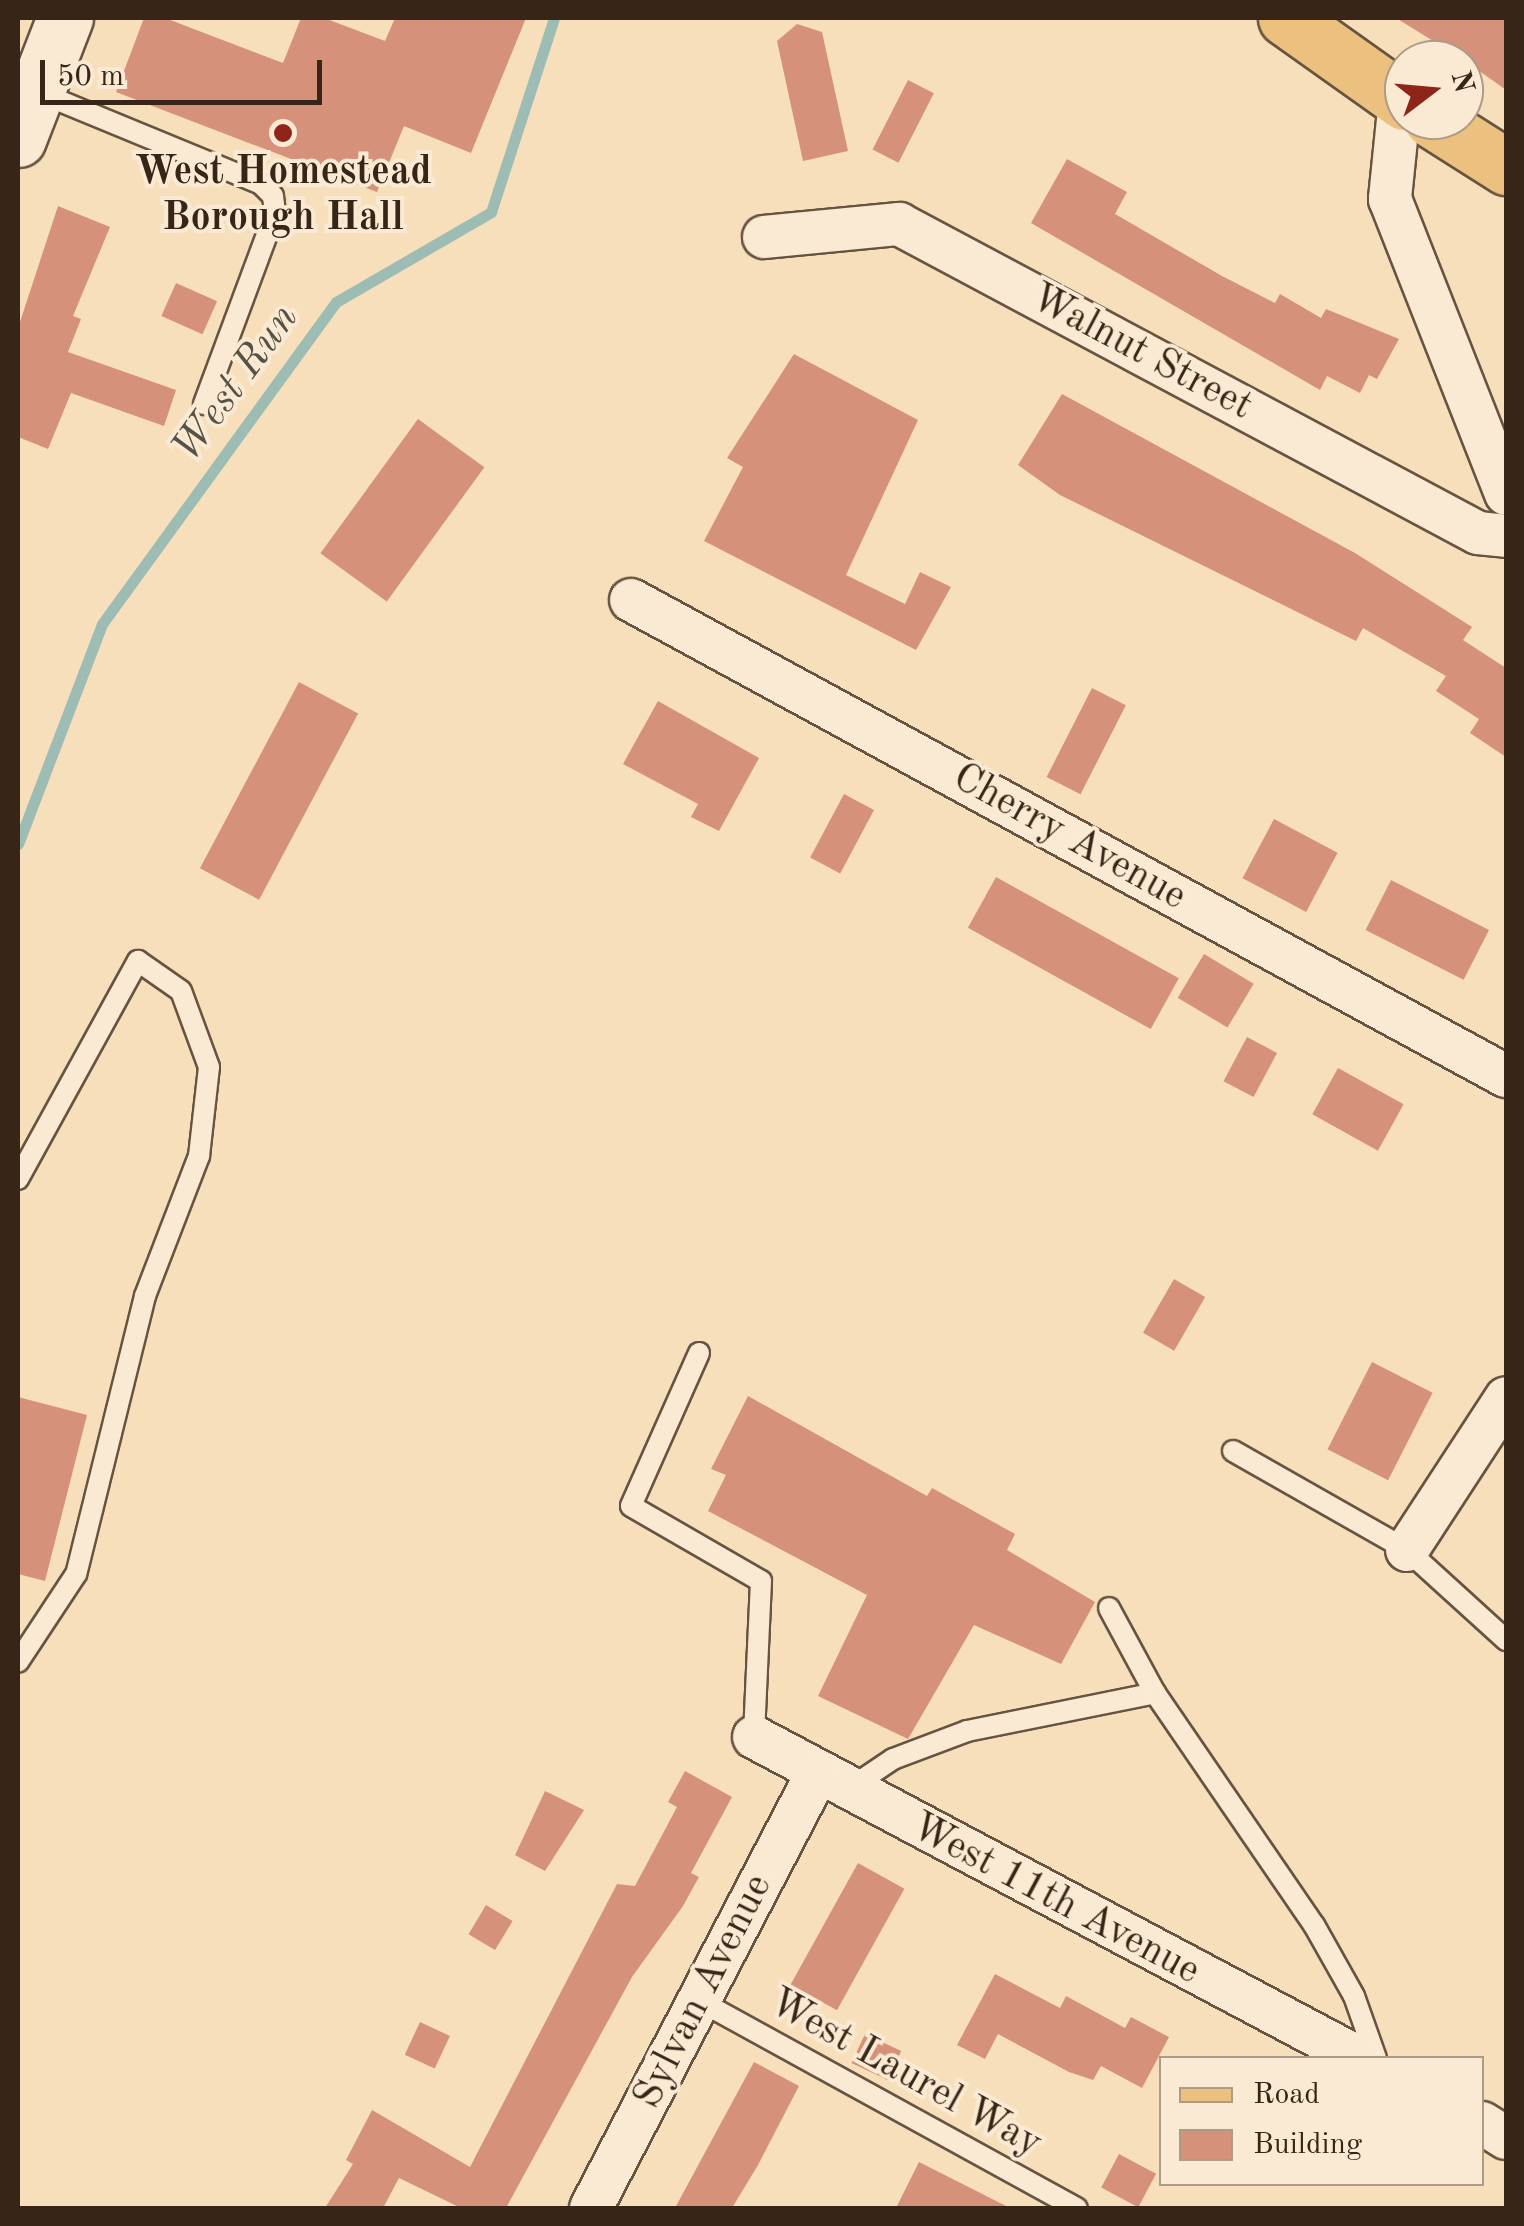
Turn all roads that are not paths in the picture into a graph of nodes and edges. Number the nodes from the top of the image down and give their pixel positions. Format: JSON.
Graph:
{"nodes":[{"id":1,"x":65,"y":18,"type":"edge"},
{"id":2,"x":1286,"y":18,"type":"edge"},
{"id":3,"x":1384,"y":87,"type":"edge"},
{"id":4,"x":27,"y":115,"type":"edge"},
{"id":5,"x":1404,"y":140,"type":"edge"},
{"id":6,"x":1472,"y":140,"type":"edge"},
{"id":7,"x":1503,"y":157,"type":"edge"},
{"id":8,"x":764,"y":237,"type":"dead end"},
{"id":9,"x":204,"y":404,"type":"dead end"},
{"id":10,"x":1506,"y":494,"type":"edge"},
{"id":11,"x":1506,"y":536,"type":"edge"},
{"id":12,"x":631,"y":600,"type":"dead end"},
{"id":13,"x":1506,"y":1076,"type":"edge"},
{"id":14,"x":18,"y":1179,"type":"edge"},
{"id":15,"x":699,"y":1354,"type":"dead end"},
{"id":16,"x":1506,"y":1398,"type":"edge"},
{"id":17,"x":1233,"y":1451,"type":"dead end"},
{"id":18,"x":1407,"y":1550,"type":"junction"},
{"id":19,"x":1109,"y":1608,"type":"dead end"},
{"id":20,"x":1506,"y":1640,"type":"edge"},
{"id":21,"x":18,"y":1662,"type":"edge"},
{"id":22,"x":1154,"y":1693,"type":"junction"},
{"id":23,"x":754,"y":1737,"type":"joint"},
{"id":24,"x":831,"y":1783,"type":"junction"},
{"id":25,"x":700,"y":2000,"type":"junction"},
{"id":26,"x":1355,"y":2056,"type":"edge"},
{"id":27,"x":1375,"y":2056,"type":"edge"},
{"id":28,"x":1484,"y":2124,"type":"edge"},
{"id":29,"x":1506,"y":2138,"type":"edge"},
{"id":30,"x":591,"y":2208,"type":"edge"},
{"id":31,"x":1077,"y":2208,"type":"edge"}],
"edges":[{"from":1,"to":4,"type":"street"},
{"from":2,"to":3,"type":"main road"},
{"from":4,"to":9,"type":"lane"},
{"from":5,"to":10,"type":"street"},
{"from":6,"to":7,"type":"main road"},
{"from":8,"to":11,"type":"street","name":"Walnut Street"},
{"from":12,"to":13,"type":"street","name":"Cherry Avenue"},
{"from":14,"to":21,"type":"lane"},
{"from":15,"to":23,"type":"lane"},
{"from":16,"to":18,"type":"street"},
{"from":17,"to":18,"type":"lane"},
{"from":18,"to":20,"type":"lane"},
{"from":19,"to":22,"type":"lane"},
{"from":22,"to":24,"type":"lane"},
{"from":22,"to":27,"type":"lane"},
{"from":23,"to":24,"type":"street","name":"West 11th Avenue"},
{"from":24,"to":25,"type":"street","name":"Sylvan Avenue"},
{"from":24,"to":26,"type":"street","name":"West 11th Avenue"},
{"from":25,"to":30,"type":"street","name":"Sylvan Avenue"},
{"from":25,"to":31,"type":"lane","name":"West Laurel Way"},
{"from":28,"to":29,"type":"street"}]}
